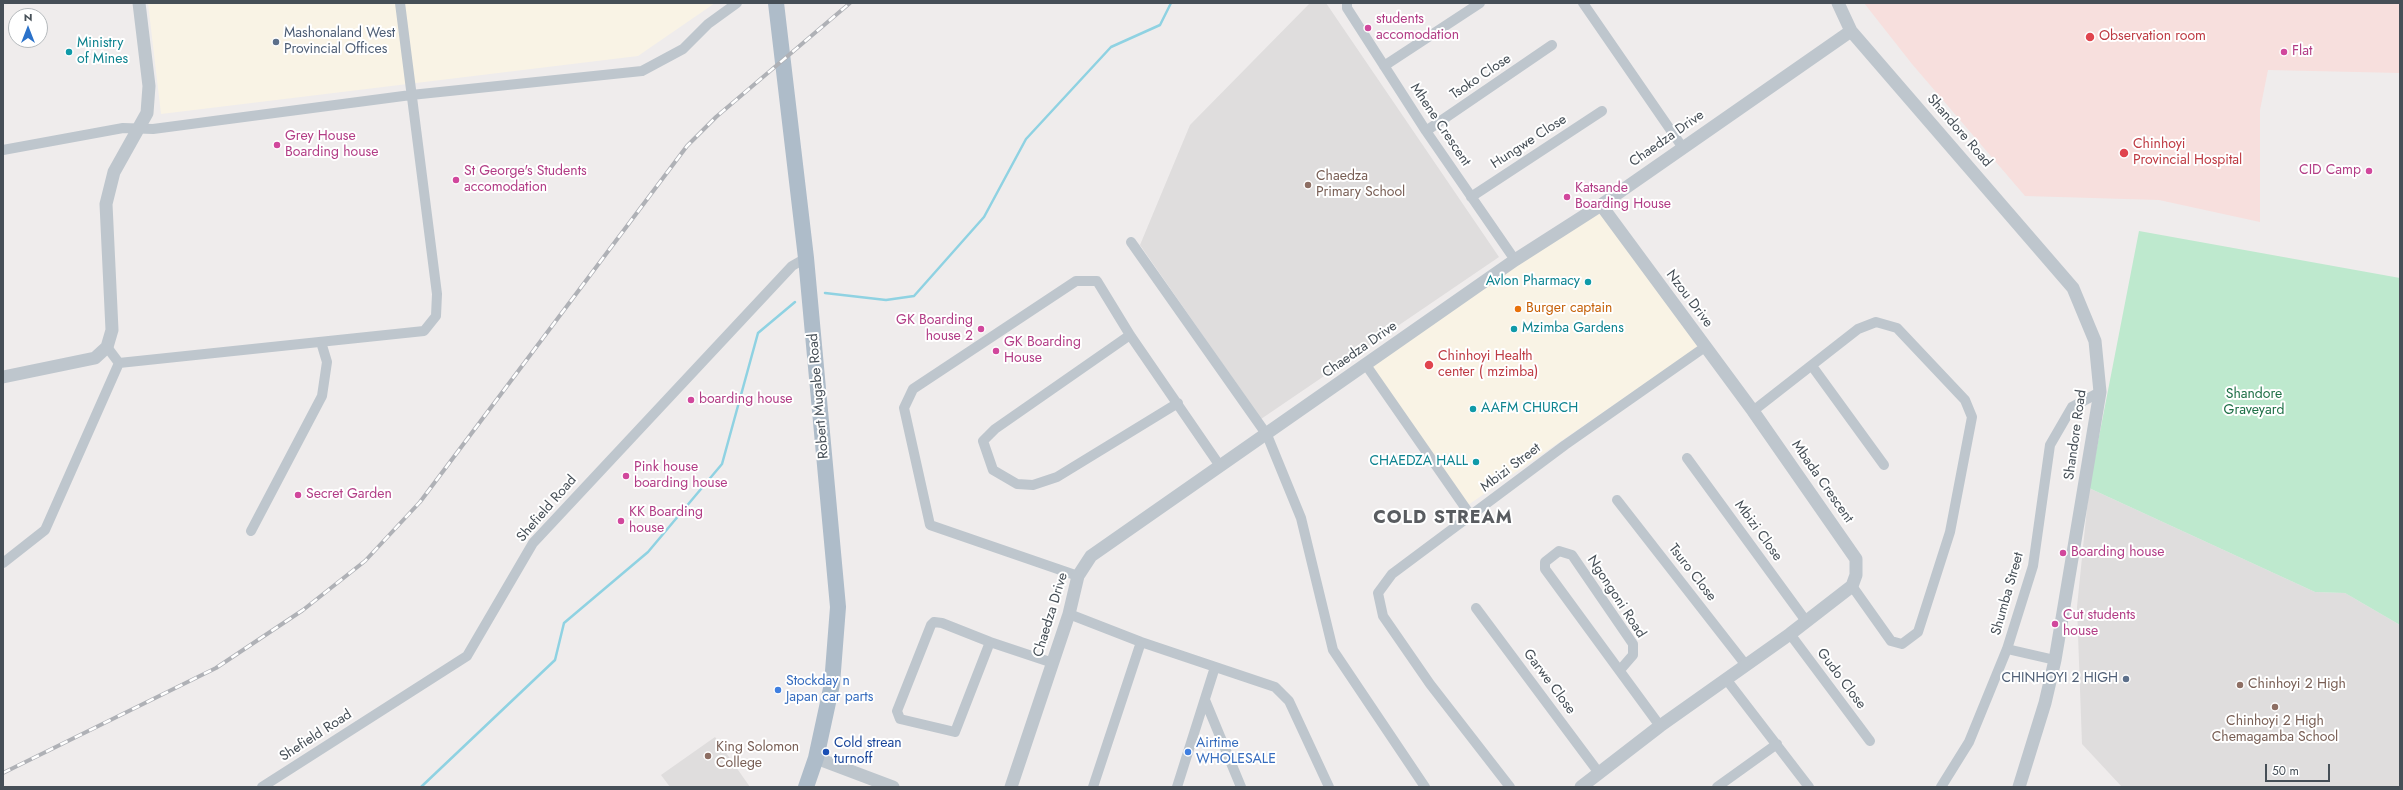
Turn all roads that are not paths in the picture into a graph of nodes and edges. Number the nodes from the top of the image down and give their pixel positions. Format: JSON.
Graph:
{"nodes":[{"id":1,"x":139,"y":3,"type":"edge"},
{"id":2,"x":400,"y":3,"type":"edge"},
{"id":3,"x":737,"y":3,"type":"edge"},
{"id":4,"x":776,"y":3,"type":"edge"},
{"id":5,"x":1347,"y":3,"type":"edge"},
{"id":6,"x":1480,"y":3,"type":"edge"},
{"id":7,"x":1583,"y":3,"type":"edge"},
{"id":8,"x":1838,"y":3,"type":"edge"},
{"id":9,"x":1851,"y":31,"type":"junction"},
{"id":10,"x":1552,"y":45,"type":"dead end"},
{"id":11,"x":1384,"y":66,"type":"junction"},
{"id":12,"x":411,"y":95,"type":"junction"},
{"id":13,"x":1602,"y":111,"type":"dead end"},
{"id":14,"x":138,"y":129,"type":"junction"},
{"id":15,"x":1426,"y":131,"type":"junction"},
{"id":16,"x":1683,"y":148,"type":"junction"},
{"id":17,"x":3,"y":150,"type":"edge"},
{"id":18,"x":1471,"y":197,"type":"junction"},
{"id":19,"x":1601,"y":205,"type":"junction"},
{"id":20,"x":1131,"y":242,"type":"dead end"},
{"id":21,"x":806,"y":258,"type":"junction"},
{"id":22,"x":1515,"y":260,"type":"junction"},
{"id":23,"x":1130,"y":335,"type":"junction"},
{"id":24,"x":321,"y":342,"type":"junction"},
{"id":25,"x":107,"y":347,"type":"junction"},
{"id":26,"x":1705,"y":348,"type":"junction"},
{"id":27,"x":119,"y":364,"type":"junction"},
{"id":28,"x":1366,"y":365,"type":"junction"},
{"id":29,"x":1812,"y":366,"type":"junction"},
{"id":30,"x":3,"y":377,"type":"edge"},
{"id":31,"x":2100,"y":392,"type":"junction"},
{"id":32,"x":1178,"y":403,"type":"junction"},
{"id":33,"x":1753,"y":411,"type":"junction"},
{"id":34,"x":1267,"y":435,"type":"junction"},
{"id":35,"x":1687,"y":458,"type":"dead end"},
{"id":36,"x":1884,"y":465,"type":"dead end"},
{"id":37,"x":1220,"y":466,"type":"junction"},
{"id":38,"x":1618,"y":500,"type":"dead end"},
{"id":39,"x":1471,"y":516,"type":"junction"},
{"id":40,"x":251,"y":531,"type":"dead end"},
{"id":41,"x":3,"y":563,"type":"edge"},
{"id":42,"x":1078,"y":576,"type":"junction"},
{"id":43,"x":1854,"y":580,"type":"junction"},
{"id":44,"x":1476,"y":608,"type":"dead end"},
{"id":45,"x":1069,"y":614,"type":"junction"},
{"id":46,"x":1806,"y":621,"type":"junction"},
{"id":47,"x":1790,"y":634,"type":"junction"},
{"id":48,"x":990,"y":642,"type":"junction"},
{"id":49,"x":1141,"y":642,"type":"junction"},
{"id":50,"x":2007,"y":649,"type":"junction"},
{"id":51,"x":2055,"y":660,"type":"junction"},
{"id":52,"x":1053,"y":663,"type":"junction"},
{"id":53,"x":1745,"y":664,"type":"junction"},
{"id":54,"x":1216,"y":667,"type":"junction"},
{"id":55,"x":1620,"y":670,"type":"junction"},
{"id":56,"x":1726,"y":679,"type":"junction"},
{"id":57,"x":1205,"y":700,"type":"junction"},
{"id":58,"x":1660,"y":726,"type":"junction"},
{"id":59,"x":1870,"y":741,"type":"dead end"},
{"id":60,"x":1777,"y":744,"type":"junction"},
{"id":61,"x":816,"y":758,"type":"junction"},
{"id":62,"x":1599,"y":774,"type":"junction"},
{"id":63,"x":262,"y":787,"type":"edge"},
{"id":64,"x":806,"y":787,"type":"edge"},
{"id":65,"x":893,"y":787,"type":"edge"},
{"id":66,"x":1011,"y":787,"type":"edge"},
{"id":67,"x":1093,"y":787,"type":"edge"},
{"id":68,"x":1177,"y":787,"type":"edge"},
{"id":69,"x":1241,"y":787,"type":"edge"},
{"id":70,"x":1329,"y":787,"type":"edge"},
{"id":71,"x":1425,"y":787,"type":"edge"},
{"id":72,"x":1510,"y":787,"type":"edge"},
{"id":73,"x":1581,"y":787,"type":"edge"},
{"id":74,"x":1716,"y":787,"type":"edge"},
{"id":75,"x":1809,"y":787,"type":"edge"},
{"id":76,"x":1941,"y":787,"type":"edge"},
{"id":77,"x":2019,"y":787,"type":"edge"}],
"edges":[{"from":1,"to":14,"type":"street"},
{"from":2,"to":12,"type":"street"},
{"from":3,"to":12,"type":"street"},
{"from":4,"to":21,"type":"main road","name":"Robert Mugabe Road"},
{"from":5,"to":11,"type":"street","name":"Mhene Crescent"},
{"from":6,"to":11,"type":"street"},
{"from":7,"to":16,"type":"street"},
{"from":8,"to":9,"type":"street","name":"Shandore Road"},
{"from":9,"to":16,"type":"street","name":"Chaedza Drive"},
{"from":9,"to":31,"type":"street","name":"Shandore Road"},
{"from":10,"to":15,"type":"street","name":"Tsoko Close"},
{"from":11,"to":15,"type":"street","name":"Mhene Crescent"},
{"from":12,"to":14,"type":"street"},
{"from":12,"to":24,"type":"street"},
{"from":13,"to":18,"type":"street","name":"Hungwe Close"},
{"from":14,"to":17,"type":"street"},
{"from":14,"to":25,"type":"street"},
{"from":15,"to":18,"type":"street","name":"Mhene Crescent"},
{"from":16,"to":19,"type":"street","name":"Chaedza Drive"},
{"from":18,"to":22,"type":"street","name":"Mhene Crescent"},
{"from":19,"to":22,"type":"street","name":"Chaedza Drive"},
{"from":19,"to":26,"type":"street","name":"Nzou Drive"},
{"from":20,"to":34,"type":"street"},
{"from":21,"to":61,"type":"main road","name":"Robert Mugabe Road"},
{"from":21,"to":63,"type":"street","name":"Shefield Road"},
{"from":22,"to":28,"type":"street","name":"Chaedza Drive"},
{"from":23,"to":32,"type":"street"},
{"from":23,"to":32,"type":"street"},
{"from":23,"to":42,"type":"street"},
{"from":24,"to":27,"type":"street"},
{"from":24,"to":40,"type":"street"},
{"from":25,"to":27,"type":"street"},
{"from":25,"to":30,"type":"street"},
{"from":26,"to":33,"type":"street","name":"Nzou Drive"},
{"from":26,"to":39,"type":"street","name":"Mbizi Street"},
{"from":27,"to":41,"type":"street"},
{"from":28,"to":34,"type":"street","name":"Chaedza Drive"},
{"from":28,"to":39,"type":"street"},
{"from":29,"to":33,"type":"street"},
{"from":29,"to":36,"type":"street"},
{"from":29,"to":43,"type":"street"},
{"from":31,"to":50,"type":"street","name":"Shumba Street"},
{"from":31,"to":51,"type":"street","name":"Shandore Road"},
{"from":32,"to":37,"type":"street"},
{"from":33,"to":43,"type":"street","name":"Mbada Crescent"},
{"from":34,"to":37,"type":"street","name":"Chaedza Drive"},
{"from":34,"to":71,"type":"street"},
{"from":35,"to":46,"type":"street","name":"Mbizi Close"},
{"from":37,"to":42,"type":"street","name":"Chaedza Drive"},
{"from":38,"to":53,"type":"street","name":"Tsuro Close"},
{"from":39,"to":72,"type":"street","name":"Mbizi Street"},
{"from":42,"to":45,"type":"street","name":"Chaedza Drive"},
{"from":43,"to":46,"type":"street"},
{"from":44,"to":62,"type":"street","name":"Garwe Close"},
{"from":45,"to":49,"type":"street"},
{"from":45,"to":52,"type":"street","name":"Chaedza Drive"},
{"from":46,"to":47,"type":"street"},
{"from":47,"to":53,"type":"street"},
{"from":47,"to":59,"type":"street","name":"Gudo Close"},
{"from":48,"to":48,"type":"street"},
{"from":48,"to":52,"type":"street"},
{"from":49,"to":54,"type":"street"},
{"from":49,"to":67,"type":"street"},
{"from":50,"to":51,"type":"street"},
{"from":50,"to":76,"type":"street","name":"Shumba Street"},
{"from":51,"to":77,"type":"street","name":"Shandore Road"},
{"from":52,"to":66,"type":"street","name":"Chaedza Drive"},
{"from":53,"to":56,"type":"street"},
{"from":54,"to":57,"type":"street"},
{"from":54,"to":70,"type":"street"},
{"from":55,"to":55,"type":"street","name":"Ngongoni Road"},
{"from":55,"to":58,"type":"street","name":"Ngongoni Road"},
{"from":56,"to":58,"type":"street"},
{"from":56,"to":60,"type":"street"},
{"from":57,"to":68,"type":"street"},
{"from":57,"to":69,"type":"street"},
{"from":58,"to":62,"type":"street"},
{"from":60,"to":74,"type":"street"},
{"from":60,"to":75,"type":"street"},
{"from":61,"to":64,"type":"main road","name":"Robert Mugabe Road"},
{"from":61,"to":65,"type":"street"},
{"from":62,"to":73,"type":"street"}]}
